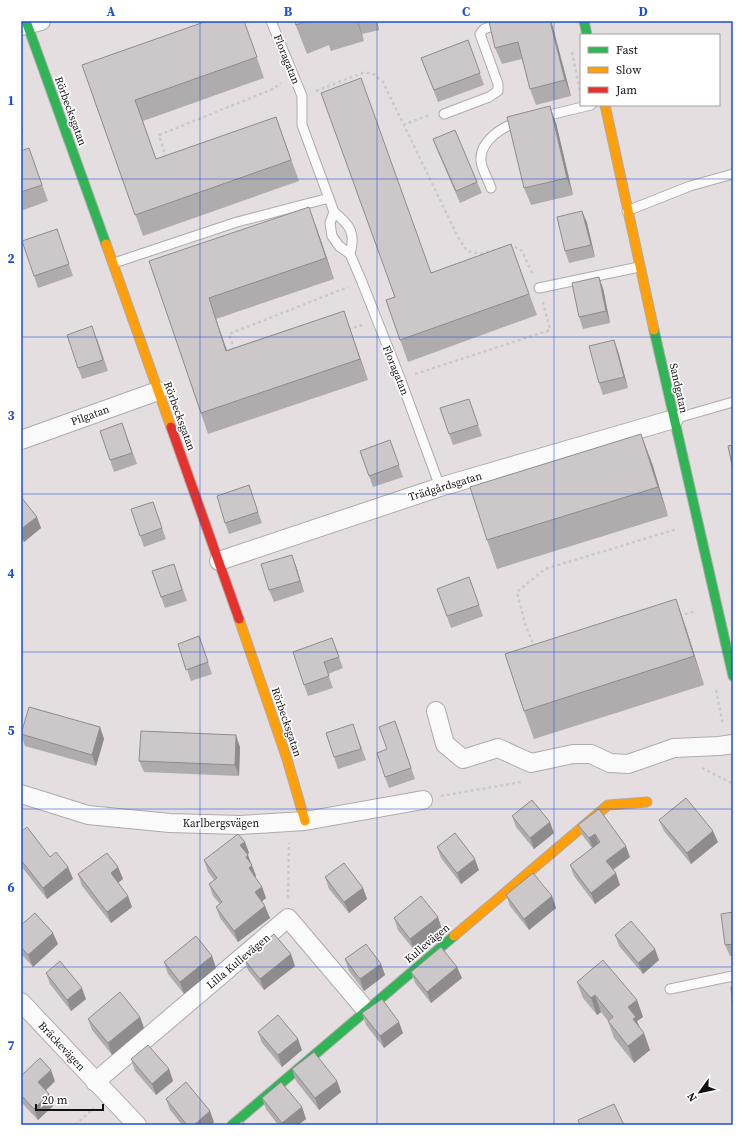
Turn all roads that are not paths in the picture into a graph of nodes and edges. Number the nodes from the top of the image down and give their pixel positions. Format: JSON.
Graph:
{"nodes":[{"id":1,"x":272,"y":21,"type":"edge"},
{"id":2,"x":506,"y":21,"type":"edge"},
{"id":3,"x":584,"y":21,"type":"edge"},
{"id":4,"x":28,"y":23,"type":"edge"},
{"id":5,"x":587,"y":34,"type":"edge"},
{"id":6,"x":587,"y":106,"type":"edge"},
{"id":7,"x":604,"y":106,"type":"edge"},
{"id":8,"x":444,"y":114,"type":"road end"},
{"id":9,"x":733,"y":174,"type":"edge"},
{"id":10,"x":491,"y":188,"type":"dead end"},
{"id":11,"x":329,"y":198,"type":"junction"},
{"id":12,"x":627,"y":211,"type":"junction"},
{"id":13,"x":334,"y":212,"type":"junction"},
{"id":14,"x":350,"y":254,"type":"junction"},
{"id":15,"x":114,"y":263,"type":"junction"},
{"id":16,"x":639,"y":267,"type":"junction"},
{"id":17,"x":539,"y":288,"type":"road end"},
{"id":18,"x":158,"y":391,"type":"junction"},
{"id":19,"x":733,"y":402,"type":"edge"},
{"id":20,"x":674,"y":418,"type":"junction"},
{"id":21,"x":21,"y":440,"type":"edge"},
{"id":22,"x":440,"y":487,"type":"junction"},
{"id":23,"x":219,"y":561,"type":"junction"},
{"id":24,"x":733,"y":676,"type":"edge"},
{"id":25,"x":436,"y":711,"type":"dead end"},
{"id":26,"x":733,"y":744,"type":"edge"},
{"id":27,"x":21,"y":794,"type":"edge"},
{"id":28,"x":423,"y":800,"type":"road end"},
{"id":29,"x":647,"y":802,"type":"dead end"},
{"id":30,"x":297,"y":822,"type":"junction"},
{"id":31,"x":733,"y":976,"type":"edge"},
{"id":32,"x":670,"y":989,"type":"dead end"},
{"id":33,"x":21,"y":1002,"type":"edge"},
{"id":34,"x":366,"y":1010,"type":"junction"},
{"id":35,"x":95,"y":1082,"type":"junction"},
{"id":36,"x":137,"y":1125,"type":"edge"},
{"id":37,"x":232,"y":1125,"type":"edge"}],
"edges":[{"from":1,"to":11,"type":"lane","name":"Floragatan"},
{"from":2,"to":8,"type":"lane"},
{"from":3,"to":5,"type":"street"},
{"from":4,"to":15,"type":"street","name":"Rörbecksgatan"},
{"from":6,"to":10,"type":"lane"},
{"from":7,"to":12,"type":"street","name":"Sandgatan"},
{"from":9,"to":12,"type":"lane"},
{"from":11,"to":13,"type":"lane","name":"Floragatan"},
{"from":11,"to":15,"type":"lane"},
{"from":12,"to":16,"type":"street","name":"Sandgatan"},
{"from":13,"to":14,"type":"lane","name":"Floragatan"},
{"from":13,"to":14,"type":"lane","name":"Floragatan"},
{"from":14,"to":22,"type":"lane","name":"Floragatan"},
{"from":15,"to":18,"type":"street","name":"Rörbecksgatan"},
{"from":16,"to":17,"type":"lane"},
{"from":16,"to":20,"type":"street","name":"Sandgatan"},
{"from":18,"to":21,"type":"street","name":"Pilgatan"},
{"from":18,"to":23,"type":"street","name":"Rörbecksgatan"},
{"from":19,"to":20,"type":"lane"},
{"from":20,"to":22,"type":"street","name":"Trädgårdsgatan"},
{"from":20,"to":24,"type":"street","name":"Sandgatan"},
{"from":22,"to":23,"type":"street","name":"Trädgårdsgatan"},
{"from":23,"to":30,"type":"street","name":"Rörbecksgatan"},
{"from":25,"to":26,"type":"street"},
{"from":27,"to":30,"type":"street","name":"Karlbergsvägen"},
{"from":28,"to":30,"type":"street","name":"Karlbergsvägen"},
{"from":29,"to":34,"type":"street","name":"Kullevägen"},
{"from":31,"to":32,"type":"lane"},
{"from":33,"to":35,"type":"street","name":"Bräckevägen"},
{"from":34,"to":35,"type":"street","name":"Lilla Kullevägen"},
{"from":34,"to":37,"type":"street","name":"Kullevägen"},
{"from":35,"to":36,"type":"street","name":"Bräckevägen"}]}
